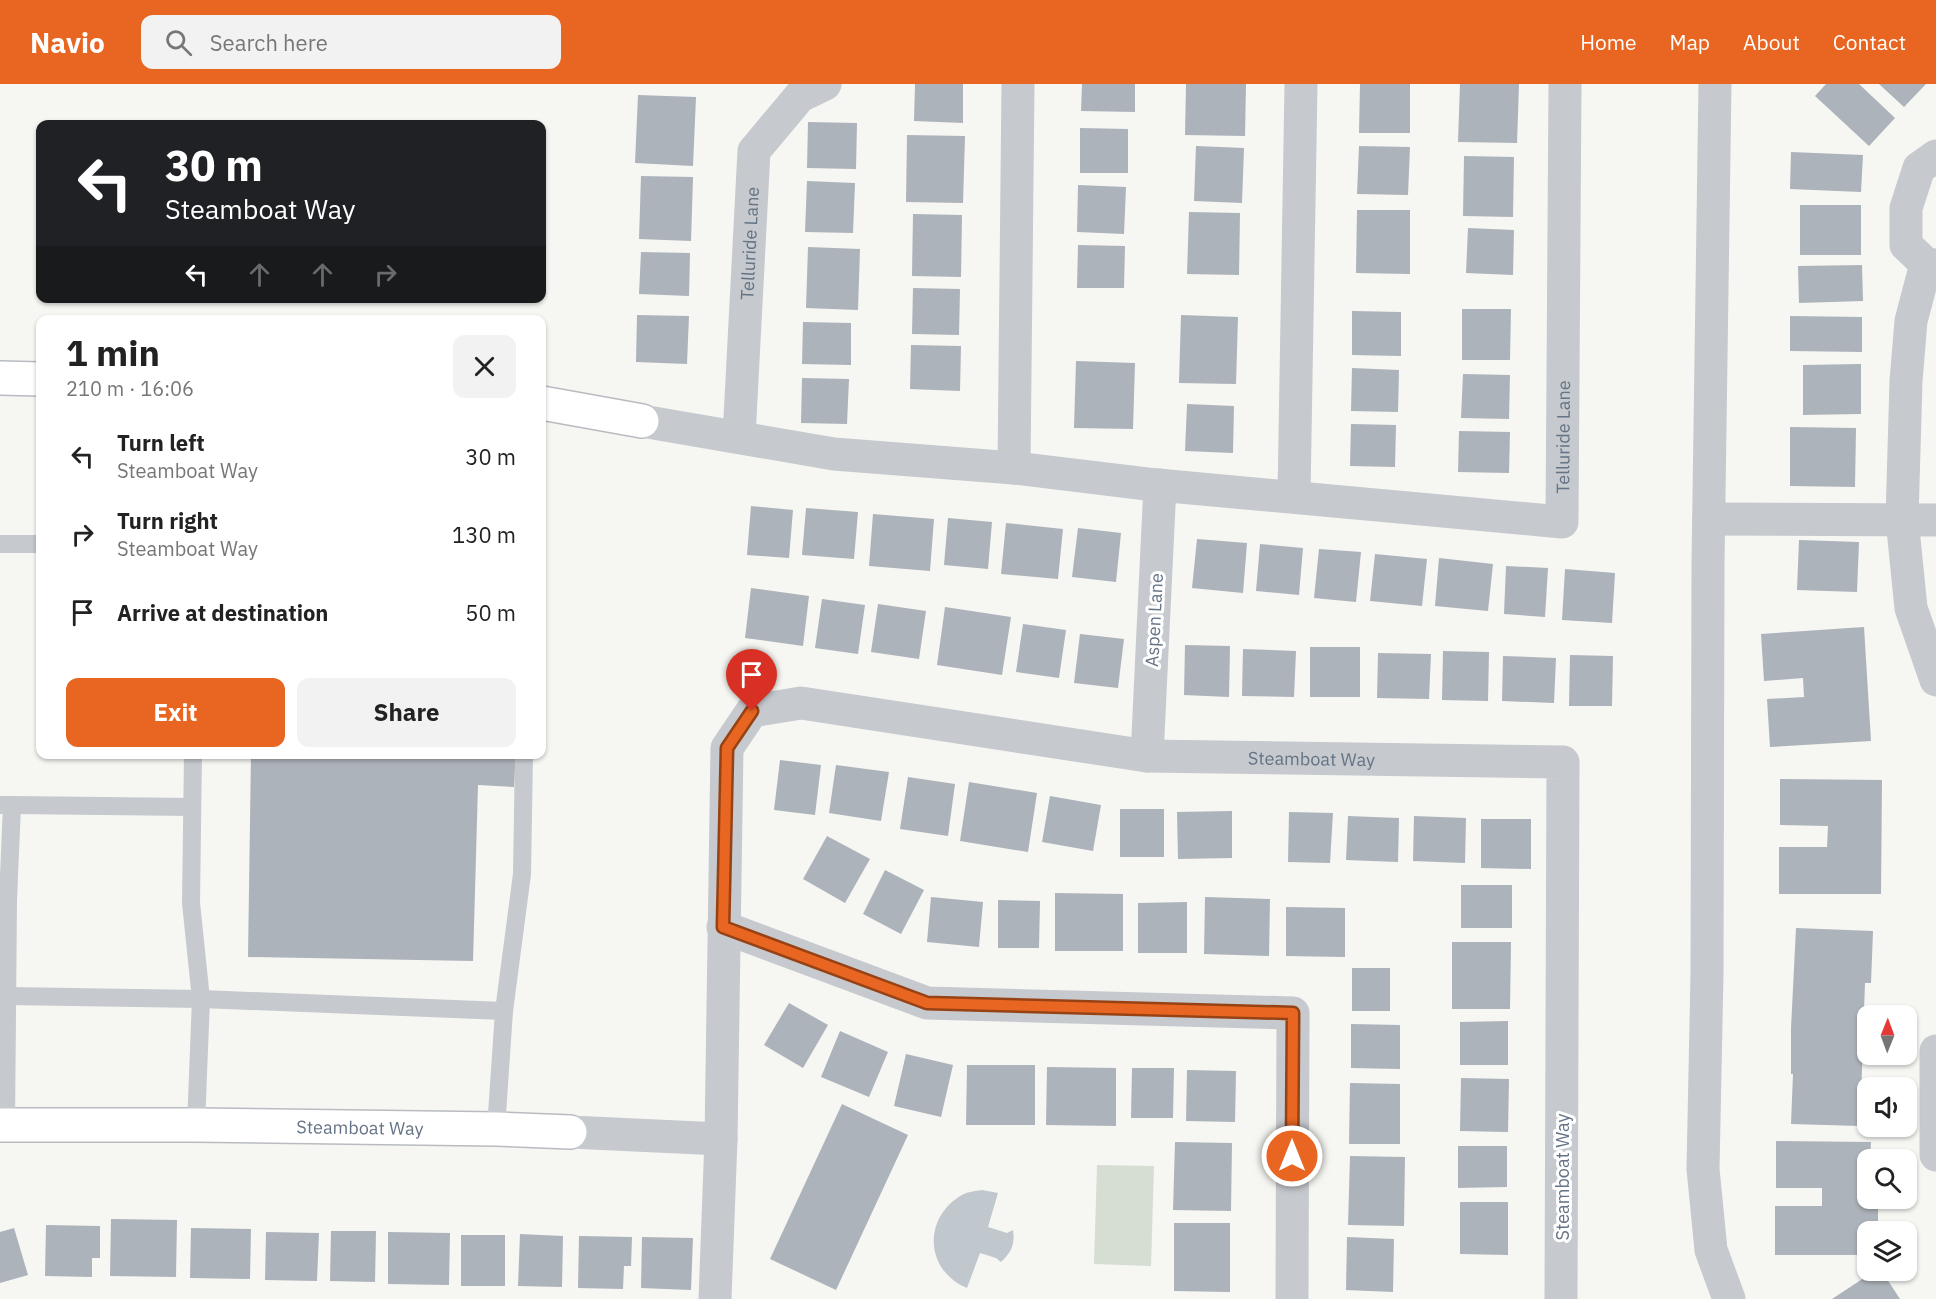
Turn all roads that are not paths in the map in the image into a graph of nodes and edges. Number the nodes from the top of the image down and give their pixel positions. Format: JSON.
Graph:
{"nodes":[{"id":1,"x":825,"y":84,"type":"edge"},
{"id":2,"x":1018,"y":84,"type":"edge"},
{"id":3,"x":1301,"y":84,"type":"edge"},
{"id":4,"x":1565,"y":84,"type":"edge"},
{"id":5,"x":1715,"y":84,"type":"edge"},
{"id":6,"x":1936,"y":156,"type":"edge"},
{"id":7,"x":1931,"y":264,"type":"edge"},
{"id":8,"x":0,"y":378,"type":"edge"},
{"id":9,"x":36,"y":379,"type":"edge"},
{"id":10,"x":546,"y":404,"type":"edge"},
{"id":11,"x":739,"y":436,"type":"junction"},
{"id":12,"x":1014,"y":468,"type":"junction"},
{"id":13,"x":1160,"y":485,"type":"junction"},
{"id":14,"x":1294,"y":496,"type":"junction"},
{"id":15,"x":1709,"y":519,"type":"junction"},
{"id":16,"x":1902,"y":519,"type":"junction"},
{"id":17,"x":1936,"y":520,"type":"edge"},
{"id":18,"x":0,"y":544,"type":"edge"},
{"id":19,"x":36,"y":544,"type":"edge"},
{"id":20,"x":1936,"y":680,"type":"edge"},
{"id":21,"x":1147,"y":756,"type":"junction"},
{"id":22,"x":193,"y":759,"type":"edge"},
{"id":23,"x":524,"y":759,"type":"edge"},
{"id":24,"x":6,"y":805,"type":"edge"},
{"id":25,"x":192,"y":807,"type":"junction"},
{"id":26,"x":723,"y":927,"type":"junction"},
{"id":27,"x":201,"y":999,"type":"junction"},
{"id":28,"x":5,"y":1006,"type":"edge"},
{"id":29,"x":504,"y":1011,"type":"junction"},
{"id":30,"x":1936,"y":1051,"type":"edge"},
{"id":31,"x":3,"y":1125,"type":"edge"},
{"id":32,"x":196,"y":1125,"type":"junction"},
{"id":33,"x":496,"y":1129,"type":"junction"},
{"id":34,"x":721,"y":1139,"type":"junction"},
{"id":35,"x":1936,"y":1155,"type":"edge"},
{"id":36,"x":715,"y":1299,"type":"edge"},
{"id":37,"x":1292,"y":1299,"type":"edge"},
{"id":38,"x":1561,"y":1299,"type":"edge"},
{"id":39,"x":1729,"y":1299,"type":"edge"}],
"edges":[{"from":1,"to":11,"type":"street","name":"Telluride Lane"},
{"from":2,"to":12,"type":"street"},
{"from":3,"to":14,"type":"street"},
{"from":4,"to":14,"type":"street","name":"Telluride Lane"},
{"from":5,"to":15,"type":"street"},
{"from":6,"to":7,"type":"street"},
{"from":7,"to":16,"type":"street"},
{"from":8,"to":9,"type":"street"},
{"from":10,"to":11,"type":"street","name":"Telluride Lane"},
{"from":11,"to":12,"type":"street","name":"Telluride Lane"},
{"from":12,"to":13,"type":"street","name":"Telluride Lane"},
{"from":13,"to":14,"type":"street","name":"Telluride Lane"},
{"from":13,"to":21,"type":"street","name":"Aspen Lane"},
{"from":15,"to":16,"type":"street"},
{"from":15,"to":39,"type":"street"},
{"from":16,"to":17,"type":"street"},
{"from":16,"to":20,"type":"street"},
{"from":18,"to":19,"type":"lane"},
{"from":21,"to":26,"type":"street","name":"Steamboat Way"},
{"from":21,"to":38,"type":"street","name":"Steamboat Way"},
{"from":22,"to":25,"type":"lane"},
{"from":23,"to":29,"type":"lane"},
{"from":24,"to":25,"type":"lane"},
{"from":24,"to":28,"type":"lane"},
{"from":25,"to":27,"type":"lane"},
{"from":26,"to":34,"type":"street","name":"Steamboat Way"},
{"from":26,"to":37,"type":"street"},
{"from":27,"to":28,"type":"lane"},
{"from":27,"to":29,"type":"lane"},
{"from":27,"to":32,"type":"lane"},
{"from":28,"to":31,"type":"lane"},
{"from":29,"to":33,"type":"lane"},
{"from":30,"to":35,"type":"street"},
{"from":31,"to":32,"type":"street","name":"Steamboat Way"},
{"from":32,"to":33,"type":"street","name":"Steamboat Way"},
{"from":33,"to":34,"type":"street","name":"Steamboat Way"},
{"from":34,"to":36,"type":"street","name":"Steamboat Way"}]}
